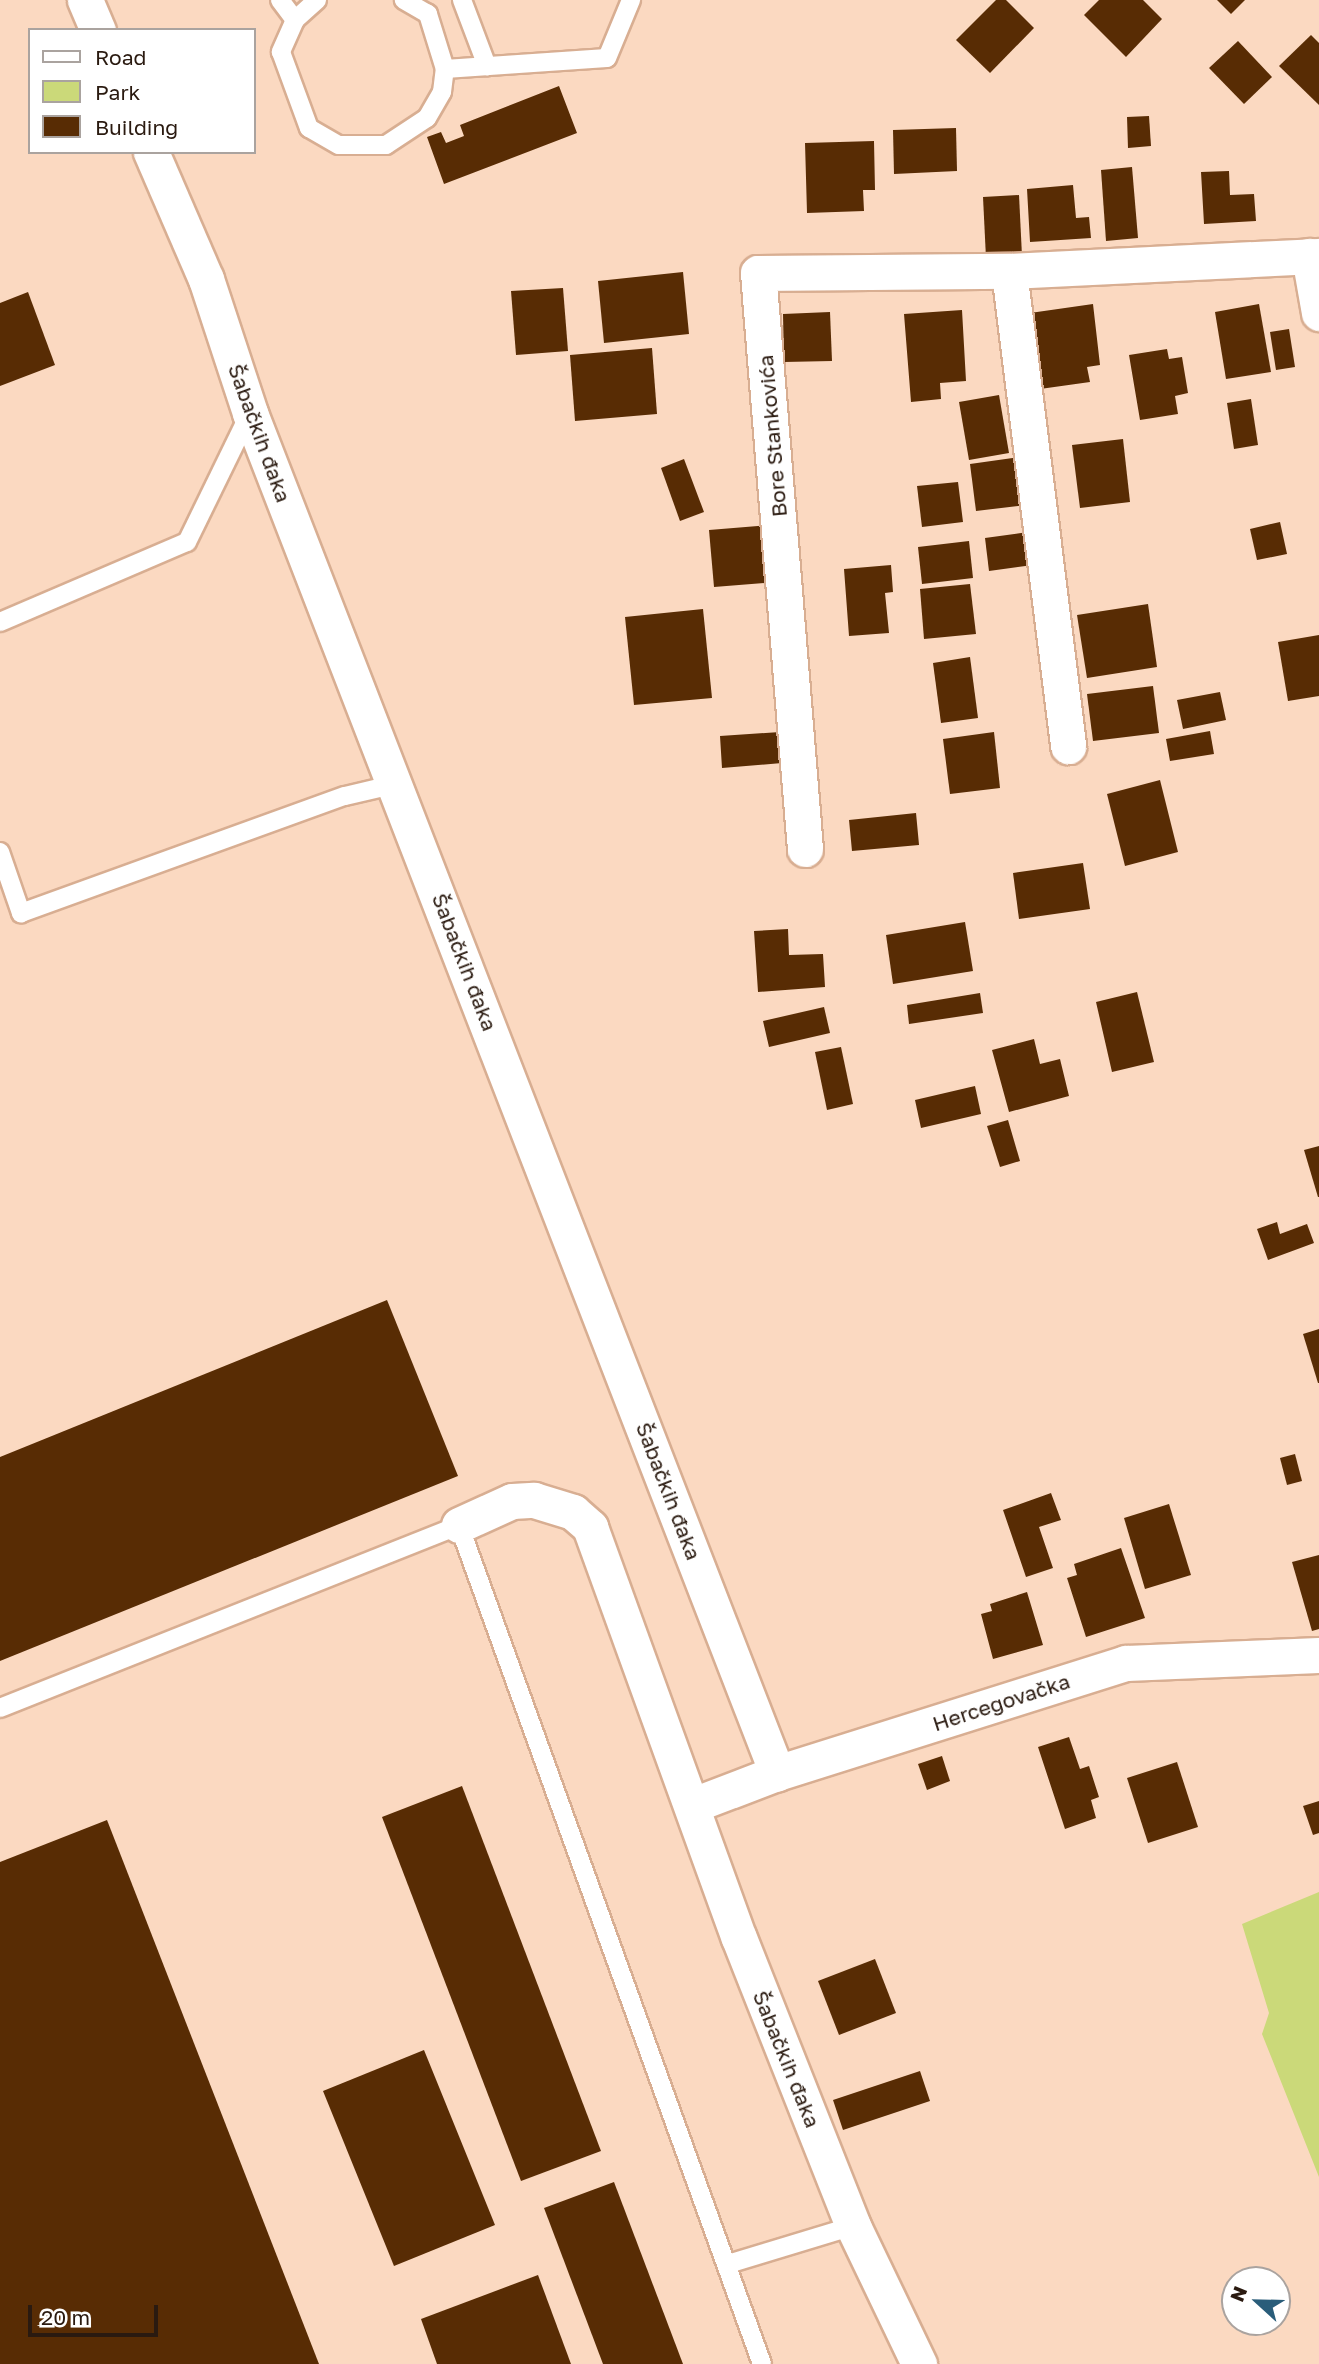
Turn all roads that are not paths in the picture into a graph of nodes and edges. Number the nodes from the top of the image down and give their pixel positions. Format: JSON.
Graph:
{"nodes":[{"id":1,"x":85,"y":0,"type":"edge"},
{"id":2,"x":280,"y":0,"type":"edge"},
{"id":3,"x":317,"y":0,"type":"edge"},
{"id":4,"x":404,"y":0,"type":"edge"},
{"id":5,"x":462,"y":0,"type":"edge"},
{"id":6,"x":631,"y":0,"type":"edge"},
{"id":7,"x":295,"y":19,"type":"junction"},
{"id":8,"x":97,"y":28,"type":"edge"},
{"id":9,"x":487,"y":66,"type":"junction"},
{"id":10,"x":445,"y":69,"type":"junction"},
{"id":11,"x":152,"y":154,"type":"edge"},
{"id":12,"x":1314,"y":256,"type":"edge"},
{"id":13,"x":1009,"y":271,"type":"junction"},
{"id":14,"x":1319,"y":313,"type":"edge"},
{"id":15,"x":250,"y":413,"type":"junction"},
{"id":16,"x":0,"y":622,"type":"edge"},
{"id":17,"x":1068,"y":746,"type":"dead end"},
{"id":18,"x":396,"y":784,"type":"junction"},
{"id":19,"x":805,"y":849,"type":"dead end"},
{"id":20,"x":0,"y":852,"type":"edge"},
{"id":21,"x":459,"y":1525,"type":"junction"},
{"id":22,"x":1319,"y":1655,"type":"edge"},
{"id":23,"x":0,"y":1708,"type":"edge"},
{"id":24,"x":777,"y":1773,"type":"junction"},
{"id":25,"x":694,"y":1805,"type":"junction"},
{"id":26,"x":853,"y":2226,"type":"junction"},
{"id":27,"x":728,"y":2264,"type":"junction"},
{"id":28,"x":762,"y":2364,"type":"edge"},
{"id":29,"x":919,"y":2364,"type":"edge"}],
"edges":[{"from":1,"to":8,"type":"street"},
{"from":2,"to":7,"type":"lane"},
{"from":3,"to":7,"type":"lane"},
{"from":4,"to":10,"type":"lane"},
{"from":5,"to":9,"type":"lane"},
{"from":6,"to":9,"type":"lane"},
{"from":7,"to":10,"type":"lane"},
{"from":9,"to":10,"type":"lane"},
{"from":11,"to":15,"type":"street","name":"Šabačkih đaka"},
{"from":12,"to":13,"type":"street","name":"Bore Stankovića"},
{"from":12,"to":14,"type":"street"},
{"from":13,"to":17,"type":"street"},
{"from":13,"to":19,"type":"street","name":"Bore Stankovića"},
{"from":15,"to":16,"type":"lane"},
{"from":15,"to":18,"type":"street","name":"Šabačkih đaka"},
{"from":18,"to":20,"type":"lane"},
{"from":18,"to":24,"type":"street","name":"Šabačkih đaka"},
{"from":21,"to":23,"type":"lane"},
{"from":21,"to":25,"type":"street","name":"Šabačkih đaka"},
{"from":21,"to":27,"type":"lane"},
{"from":22,"to":24,"type":"street","name":"Hercegovačka"},
{"from":24,"to":25,"type":"street","name":"Hercegovačka"},
{"from":25,"to":26,"type":"street","name":"Šabačkih đaka"},
{"from":26,"to":27,"type":"lane"},
{"from":26,"to":29,"type":"street","name":"Šabačkih đaka"},
{"from":27,"to":28,"type":"lane"}]}
